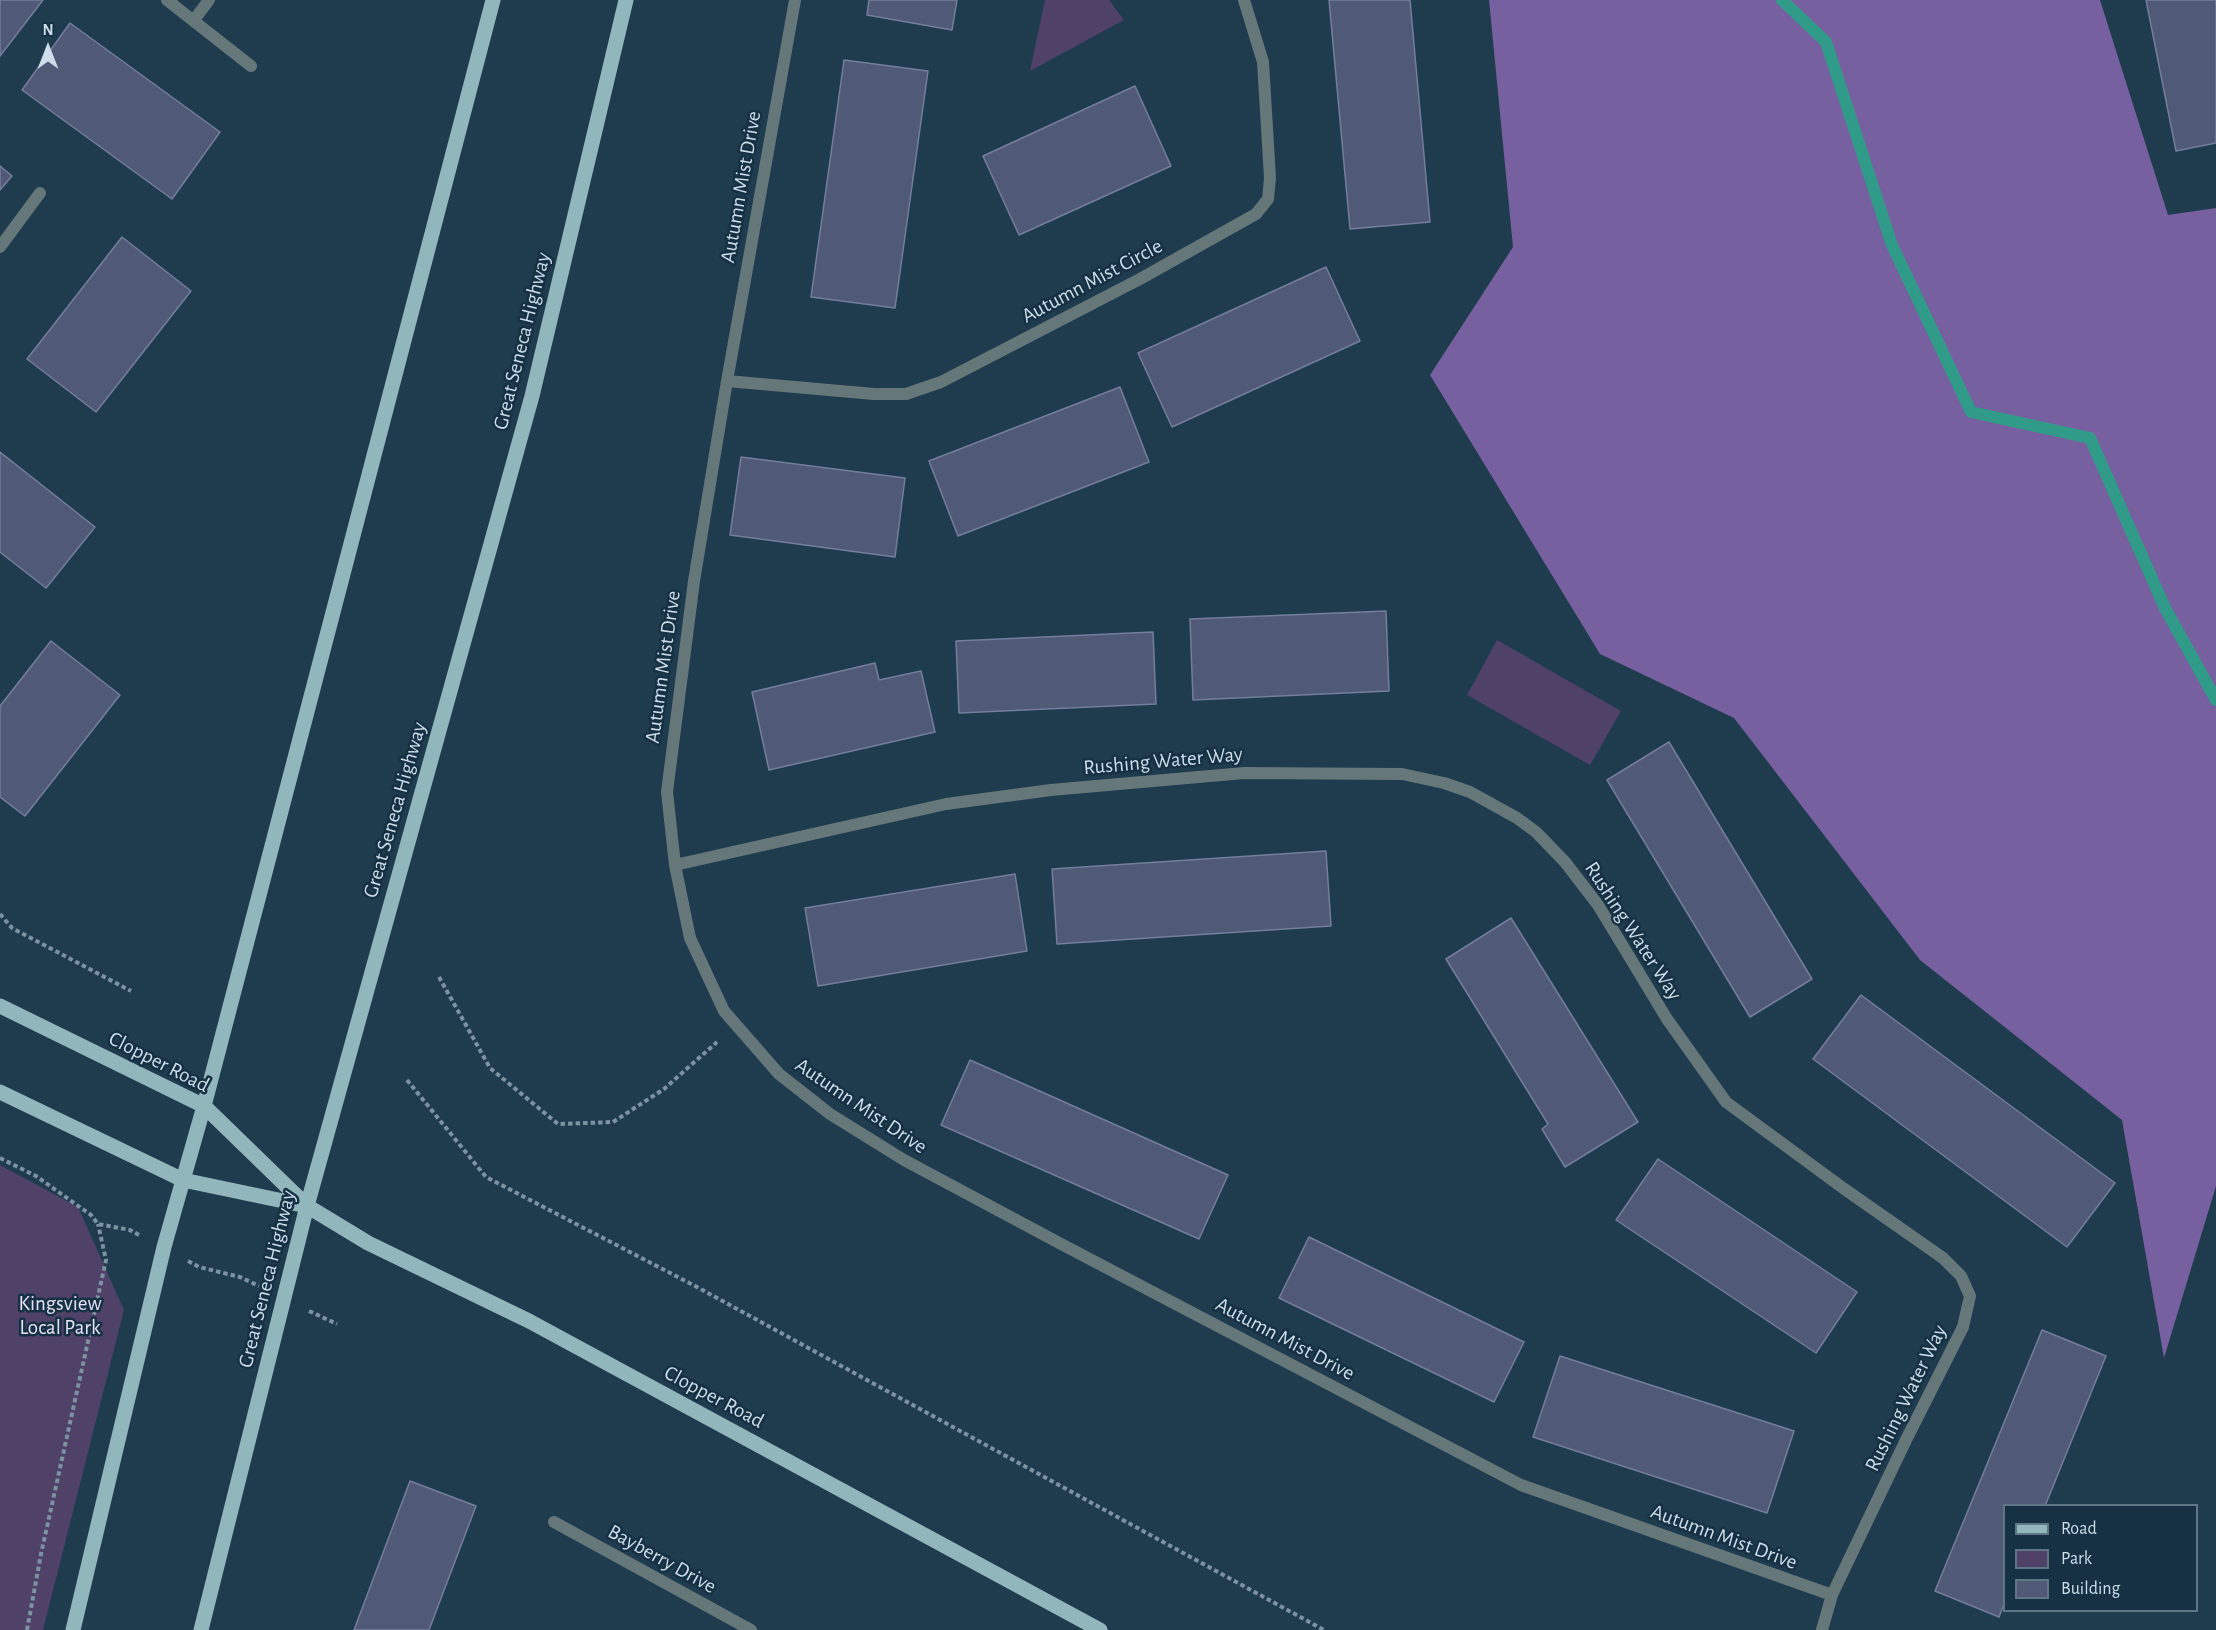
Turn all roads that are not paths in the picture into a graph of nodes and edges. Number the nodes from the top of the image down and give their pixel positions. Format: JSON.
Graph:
{"nodes":[{"id":1,"x":167,"y":0,"type":"edge"},
{"id":2,"x":209,"y":0,"type":"edge"},
{"id":3,"x":493,"y":0,"type":"edge"},
{"id":4,"x":626,"y":0,"type":"edge"},
{"id":5,"x":795,"y":0,"type":"edge"},
{"id":6,"x":1244,"y":0,"type":"edge"},
{"id":7,"x":194,"y":20,"type":"junction"},
{"id":8,"x":250,"y":66,"type":"dead end"},
{"id":9,"x":40,"y":193,"type":"dead end"},
{"id":10,"x":0,"y":247,"type":"edge"},
{"id":11,"x":727,"y":381,"type":"junction"},
{"id":12,"x":675,"y":865,"type":"junction"},
{"id":13,"x":0,"y":1006,"type":"edge"},
{"id":14,"x":0,"y":1092,"type":"edge"},
{"id":15,"x":204,"y":1106,"type":"junction"},
{"id":16,"x":183,"y":1180,"type":"junction"},
{"id":17,"x":307,"y":1206,"type":"junction"},
{"id":18,"x":554,"y":1522,"type":"dead end"},
{"id":19,"x":1833,"y":1595,"type":"junction"},
{"id":20,"x":73,"y":1630,"type":"edge"},
{"id":21,"x":201,"y":1630,"type":"edge"},
{"id":22,"x":751,"y":1630,"type":"edge"},
{"id":23,"x":1100,"y":1630,"type":"edge"},
{"id":24,"x":1822,"y":1630,"type":"edge"}],
"edges":[{"from":1,"to":7,"type":"street"},
{"from":2,"to":7,"type":"street"},
{"from":3,"to":15,"type":"main road"},
{"from":4,"to":17,"type":"main road","name":"Great Seneca Highway"},
{"from":5,"to":11,"type":"street","name":"Autumn Mist Drive"},
{"from":6,"to":11,"type":"street","name":"Autumn Mist Circle"},
{"from":7,"to":8,"type":"street"},
{"from":9,"to":10,"type":"street"},
{"from":11,"to":12,"type":"street","name":"Autumn Mist Drive"},
{"from":12,"to":19,"type":"street","name":"Autumn Mist Drive"},
{"from":12,"to":19,"type":"street","name":"Rushing Water Way"},
{"from":13,"to":15,"type":"main road","name":"Clopper Road"},
{"from":14,"to":16,"type":"main road","name":"Clopper Road"},
{"from":15,"to":16,"type":"main road"},
{"from":15,"to":17,"type":"main road","name":"Clopper Road"},
{"from":16,"to":17,"type":"main road","name":"Clopper Road"},
{"from":16,"to":20,"type":"main road"},
{"from":17,"to":21,"type":"main road","name":"Great Seneca Highway"},
{"from":17,"to":23,"type":"main road","name":"Clopper Road"},
{"from":18,"to":22,"type":"street","name":"Bayberry Drive"},
{"from":19,"to":24,"type":"street","name":"Rushing Water Way"}]}
